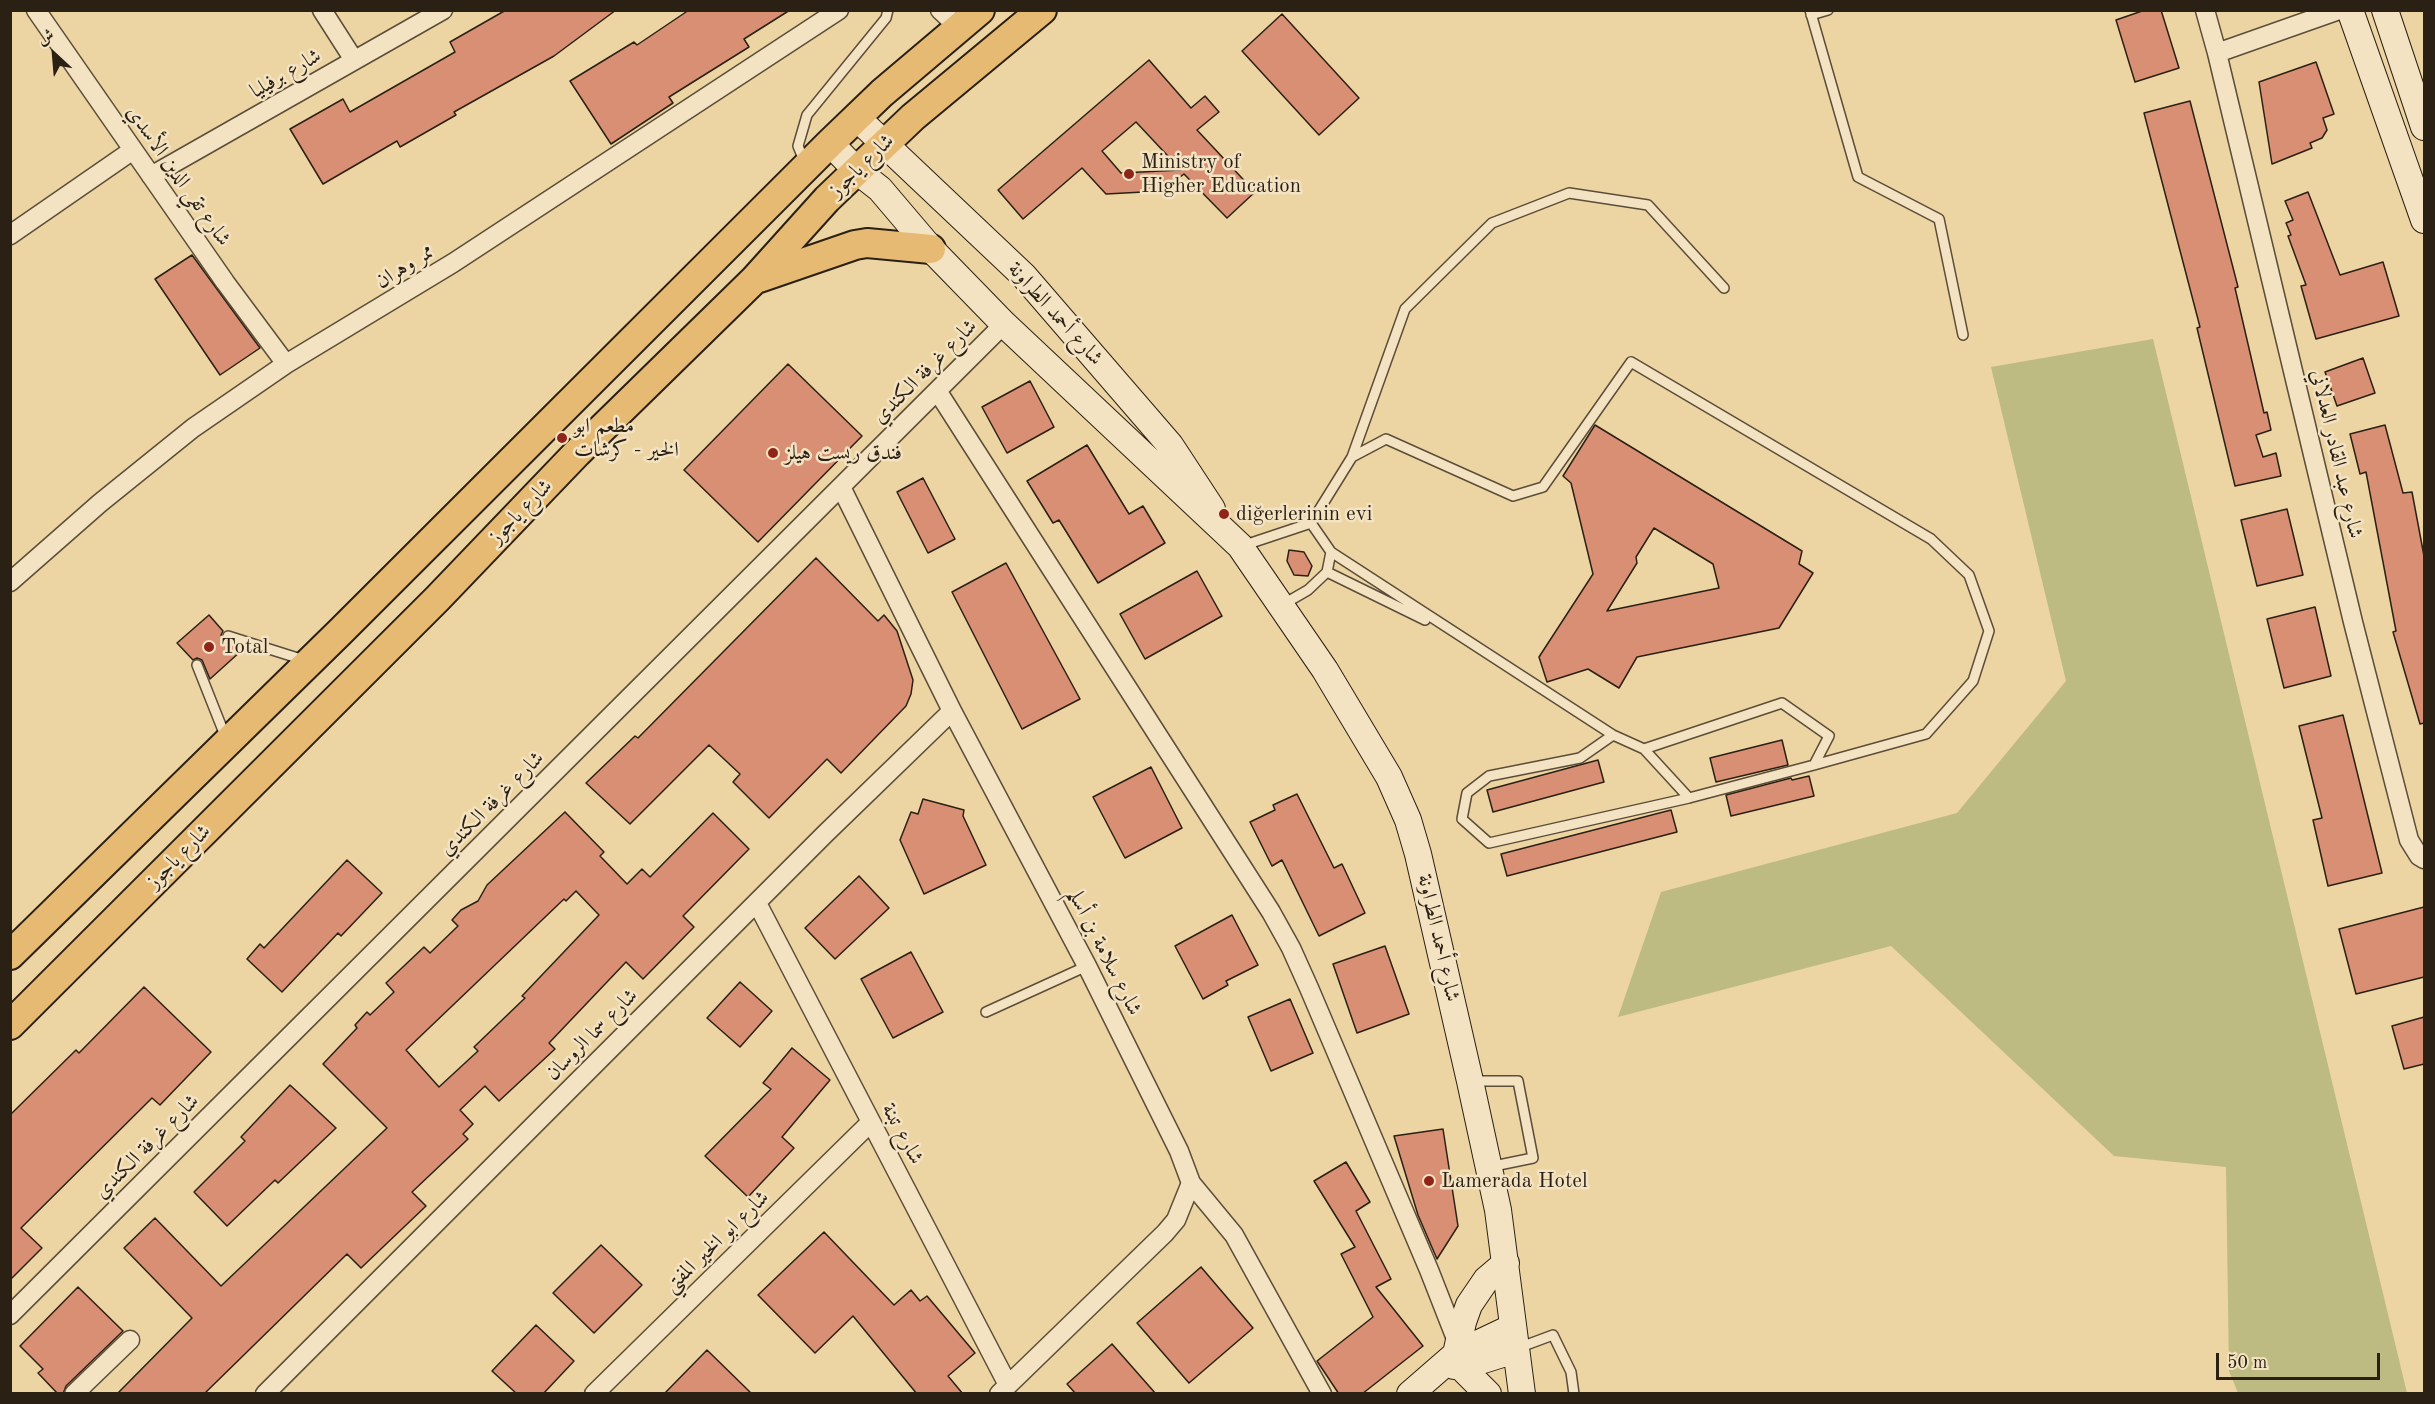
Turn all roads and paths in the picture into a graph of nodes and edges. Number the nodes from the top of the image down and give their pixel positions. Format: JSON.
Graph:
{"nodes":[{"id":1,"x":36,"y":10,"type":"edge"},
{"id":2,"x":322,"y":10,"type":"edge"},
{"id":3,"x":443,"y":10,"type":"edge"},
{"id":4,"x":839,"y":10,"type":"edge"},
{"id":5,"x":888,"y":10,"type":"edge"},
{"id":6,"x":1042,"y":10,"type":"edge"},
{"id":7,"x":1828,"y":10,"type":"edge"},
{"id":8,"x":2205,"y":10,"type":"edge"},
{"id":9,"x":2339,"y":10,"type":"edge"},
{"id":10,"x":2350,"y":10,"type":"edge"},
{"id":11,"x":2385,"y":10,"type":"edge"},
{"id":12,"x":1810,"y":13,"type":"edge"},
{"id":13,"x":960,"y":16,"type":"edge"},
{"id":14,"x":2217,"y":52,"type":"junction"},
{"id":15,"x":354,"y":60,"type":"junction"},
{"id":16,"x":856,"y":118,"type":"junction"},
{"id":17,"x":2424,"y":127,"type":"edge"},
{"id":18,"x":830,"y":143,"type":"junction"},
{"id":19,"x":884,"y":145,"type":"junction"},
{"id":20,"x":133,"y":150,"type":"junction"},
{"id":21,"x":806,"y":167,"type":"junction"},
{"id":22,"x":857,"y":171,"type":"junction"},
{"id":23,"x":151,"y":176,"type":"junction"},
{"id":24,"x":2424,"y":220,"type":"edge"},
{"id":25,"x":10,"y":235,"type":"edge"},
{"id":26,"x":931,"y":249,"type":"junction"},
{"id":27,"x":754,"y":280,"type":"junction"},
{"id":28,"x":1724,"y":288,"type":"dead end"},
{"id":29,"x":1004,"y":324,"type":"junction"},
{"id":30,"x":1963,"y":335,"type":"dead end"},
{"id":31,"x":286,"y":364,"type":"junction"},
{"id":32,"x":938,"y":392,"type":"junction"},
{"id":33,"x":1352,"y":458,"type":"junction"},
{"id":34,"x":841,"y":488,"type":"junction"},
{"id":35,"x":1311,"y":523,"type":"junction"},
{"id":36,"x":1233,"y":539,"type":"junction"},
{"id":37,"x":1331,"y":552,"type":"junction"},
{"id":38,"x":1327,"y":573,"type":"junction"},
{"id":39,"x":10,"y":582,"type":"edge"},
{"id":40,"x":1282,"y":605,"type":"junction"},
{"id":41,"x":228,"y":636,"type":"dead end"},
{"id":42,"x":1460,"y":638,"type":"junction"},
{"id":43,"x":310,"y":662,"type":"junction"},
{"id":44,"x":197,"y":665,"type":"dead end"},
{"id":45,"x":952,"y":711,"type":"junction"},
{"id":46,"x":1613,"y":735,"type":"junction"},
{"id":47,"x":227,"y":742,"type":"junction"},
{"id":48,"x":1644,"y":749,"type":"junction"},
{"id":49,"x":1814,"y":765,"type":"junction"},
{"id":50,"x":1689,"y":798,"type":"junction"},
{"id":51,"x":2424,"y":859,"type":"edge"},
{"id":52,"x":757,"y":903,"type":"junction"},
{"id":53,"x":10,"y":955,"type":"edge"},
{"id":54,"x":1087,"y":966,"type":"junction"},
{"id":55,"x":986,"y":1012,"type":"dead end"},
{"id":56,"x":10,"y":1025,"type":"edge"},
{"id":57,"x":1470,"y":1081,"type":"junction"},
{"id":58,"x":871,"y":1122,"type":"junction"},
{"id":59,"x":1489,"y":1167,"type":"junction"},
{"id":60,"x":1191,"y":1183,"type":"junction"},
{"id":61,"x":1506,"y":1263,"type":"junction"},
{"id":62,"x":10,"y":1315,"type":"edge"},
{"id":63,"x":1514,"y":1339,"type":"junction"},
{"id":64,"x":130,"y":1340,"type":"dead end"},
{"id":65,"x":1455,"y":1357,"type":"junction"},
{"id":66,"x":1004,"y":1389,"type":"edge"},
{"id":67,"x":74,"y":1394,"type":"edge"},
{"id":68,"x":265,"y":1394,"type":"edge"},
{"id":69,"x":594,"y":1394,"type":"edge"},
{"id":70,"x":1322,"y":1394,"type":"edge"},
{"id":71,"x":1410,"y":1394,"type":"edge"},
{"id":72,"x":1488,"y":1394,"type":"edge"},
{"id":73,"x":1522,"y":1394,"type":"edge"},
{"id":74,"x":1574,"y":1394,"type":"edge"}],
"edges":[{"from":1,"to":20,"type":"street","name":"شارع تقي الدين الأسدي"},
{"from":2,"to":15,"type":"street"},
{"from":3,"to":15,"type":"street","name":"شارع برفيليا"},
{"from":4,"to":31,"type":"street","name":"ممر وهران"},
{"from":5,"to":21,"type":"lane"},
{"from":6,"to":19,"type":"main road","name":"شارع ياجوز"},
{"from":7,"to":12,"type":"lane"},
{"from":8,"to":14,"type":"street","name":"شارع عبد القادر العدلاني"},
{"from":9,"to":14,"type":"street"},
{"from":10,"to":24,"type":"street"},
{"from":11,"to":17,"type":"street"},
{"from":12,"to":30,"type":"lane"},
{"from":13,"to":16,"type":"main road","name":"شارع ياجوز"},
{"from":14,"to":51,"type":"street","name":"شارع عبد القادر العدلاني"},
{"from":15,"to":23,"type":"street","name":"شارع برفيليا"},
{"from":16,"to":18,"type":"main road","name":"شارع ياجوز"},
{"from":16,"to":19,"type":"street","name":"شارع أحمد الطراونة"},
{"from":18,"to":21,"type":"main road","name":"شارع ياجوز"},
{"from":18,"to":22,"type":"street","name":"شارع أحمد الطراونة"},
{"from":19,"to":22,"type":"main road","name":"شارع ياجوز"},
{"from":19,"to":36,"type":"street","name":"شارع أحمد الطراونة"},
{"from":20,"to":23,"type":"street","name":"شارع تقي الدين الأسدي"},
{"from":20,"to":25,"type":"street"},
{"from":21,"to":43,"type":"main road","name":"شارع ياجوز"},
{"from":22,"to":26,"type":"street","name":"شارع أحمد الطراونة"},
{"from":22,"to":27,"type":"main road","name":"شارع ياجوز"},
{"from":23,"to":31,"type":"street","name":"شارع تقي الدين الأسدي"},
{"from":26,"to":27,"type":"main road"},
{"from":26,"to":29,"type":"street","name":"شارع أحمد الطراونة"},
{"from":27,"to":56,"type":"main road","name":"شارع ياجوز"},
{"from":28,"to":33,"type":"lane"},
{"from":29,"to":32,"type":"street","name":"شارع غرفة الكندي"},
{"from":29,"to":36,"type":"street","name":"شارع أحمد الطراونة"},
{"from":31,"to":39,"type":"street","name":"ممر وهران"},
{"from":32,"to":34,"type":"street","name":"شارع غرفة الكندي"},
{"from":32,"to":65,"type":"street"},
{"from":33,"to":35,"type":"lane"},
{"from":33,"to":49,"type":"lane"},
{"from":34,"to":45,"type":"street","name":"شارع سلامة بن أسلم"},
{"from":34,"to":62,"type":"street","name":"شارع غرفة الكندي"},
{"from":35,"to":36,"type":"lane"},
{"from":35,"to":37,"type":"lane"},
{"from":36,"to":40,"type":"street","name":"شارع أحمد الطراونة"},
{"from":37,"to":38,"type":"lane"},
{"from":37,"to":42,"type":"lane"},
{"from":38,"to":40,"type":"lane"},
{"from":38,"to":42,"type":"lane"},
{"from":40,"to":57,"type":"street","name":"شارع أحمد الطراونة"},
{"from":41,"to":43,"type":"lane"},
{"from":42,"to":46,"type":"lane"},
{"from":43,"to":47,"type":"main road","name":"شارع ياجوز"},
{"from":44,"to":47,"type":"lane"},
{"from":45,"to":52,"type":"street","name":"شارع سما الروسان"},
{"from":45,"to":54,"type":"street","name":"شارع سلامة بن أسلم"},
{"from":46,"to":48,"type":"lane"},
{"from":46,"to":50,"type":"lane"},
{"from":47,"to":53,"type":"main road","name":"شارع ياجوز"},
{"from":48,"to":49,"type":"lane"},
{"from":48,"to":50,"type":"lane"},
{"from":49,"to":50,"type":"lane"},
{"from":52,"to":58,"type":"street","name":"شارع تبنة"},
{"from":52,"to":68,"type":"street","name":"شارع سما الروسان"},
{"from":54,"to":55,"type":"lane"},
{"from":54,"to":60,"type":"street","name":"شارع سلامة بن أسلم"},
{"from":57,"to":59,"type":"street","name":"شارع أحمد الطراونة"},
{"from":57,"to":59,"type":"lane"},
{"from":58,"to":66,"type":"street","name":"شارع تبنة"},
{"from":58,"to":69,"type":"street","name":"شارع ابو الخير المفتي"},
{"from":59,"to":61,"type":"street","name":"شارع أحمد الطراونة"},
{"from":60,"to":66,"type":"street"},
{"from":60,"to":70,"type":"street","name":"شارع سلامة بن أسلم"},
{"from":61,"to":63,"type":"street","name":"شارع أحمد الطراونة"},
{"from":61,"to":65,"type":"street"},
{"from":63,"to":65,"type":"street"},
{"from":63,"to":73,"type":"street","name":"شارع أحمد الطراونة"},
{"from":63,"to":74,"type":"lane"},
{"from":64,"to":67,"type":"street"},
{"from":65,"to":71,"type":"street"},
{"from":65,"to":72,"type":"street"}]}
